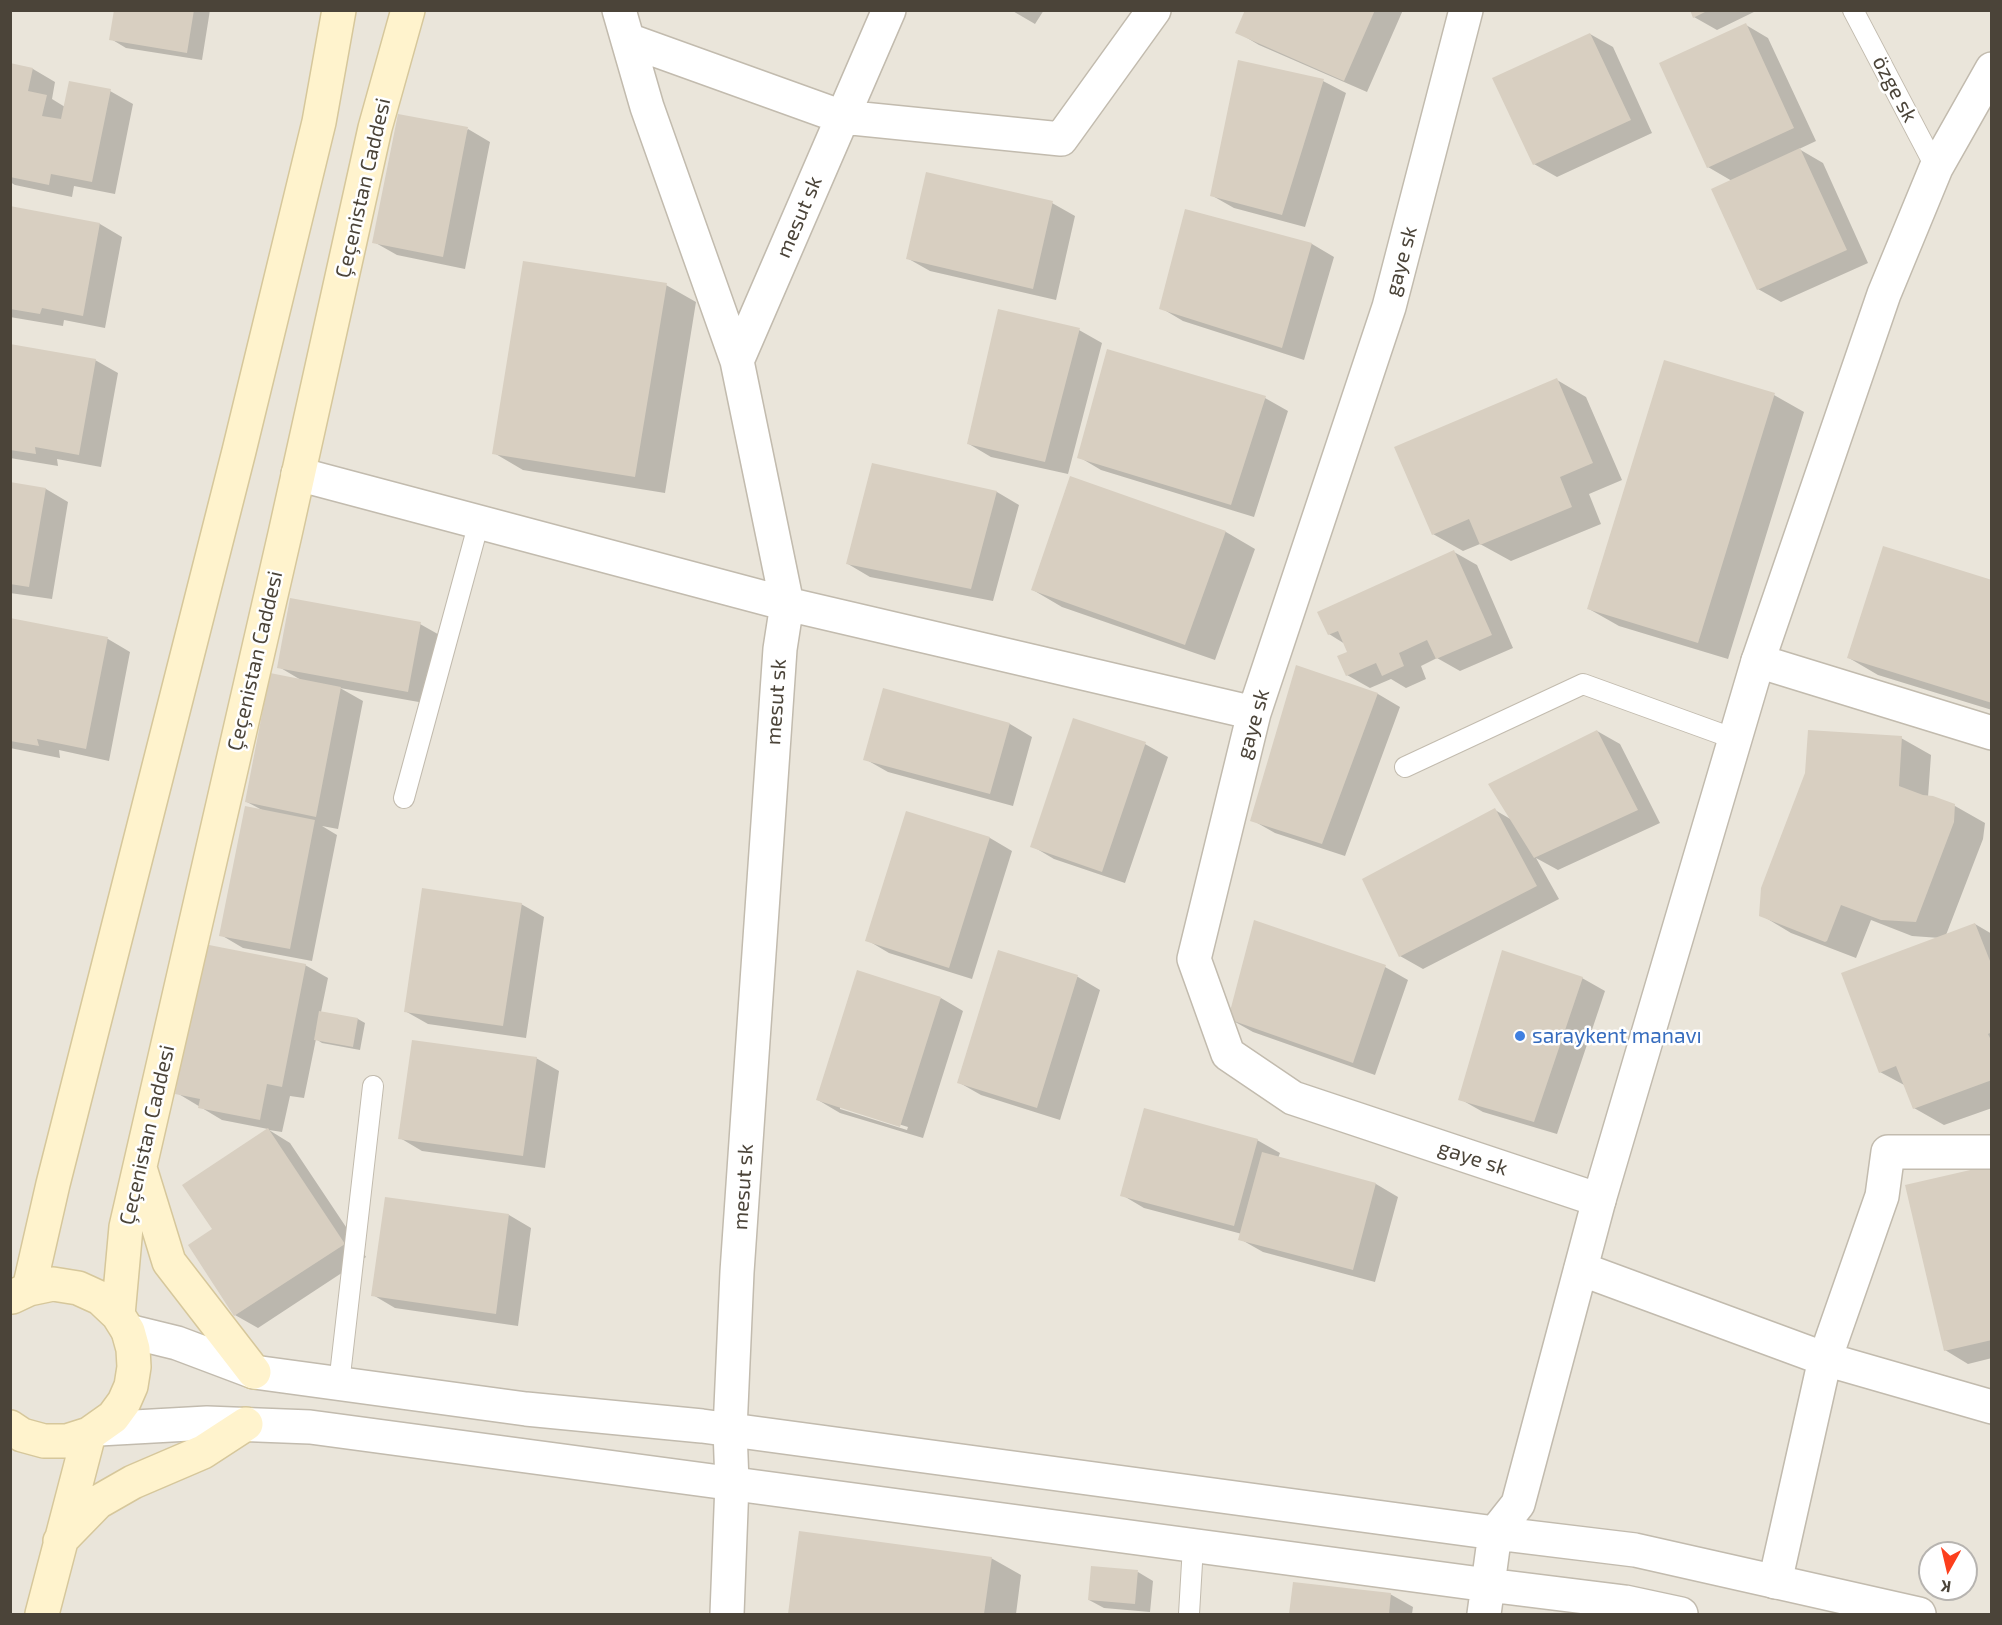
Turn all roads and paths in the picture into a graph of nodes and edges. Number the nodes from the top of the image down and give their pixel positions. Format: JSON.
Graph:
{"nodes":[{"id":1,"x":339,"y":10,"type":"edge"},
{"id":2,"x":408,"y":10,"type":"edge"},
{"id":3,"x":889,"y":10,"type":"edge"},
{"id":4,"x":1154,"y":10,"type":"edge"},
{"id":5,"x":1466,"y":10,"type":"edge"},
{"id":6,"x":1854,"y":10,"type":"edge"},
{"id":7,"x":624,"y":25,"type":"edge"},
{"id":8,"x":1992,"y":69,"type":"edge"},
{"id":9,"x":843,"y":117,"type":"junction"},
{"id":10,"x":1936,"y":168,"type":"junction"},
{"id":11,"x":737,"y":361,"type":"junction"},
{"id":12,"x":298,"y":474,"type":"junction"},
{"id":13,"x":479,"y":522,"type":"junction"},
{"id":14,"x":787,"y":604,"type":"junction"},
{"id":15,"x":1758,"y":661,"type":"junction"},
{"id":16,"x":1254,"y":713,"type":"junction"},
{"id":17,"x":1992,"y":733,"type":"edge"},
{"id":18,"x":1735,"y":740,"type":"junction"},
{"id":19,"x":1405,"y":767,"type":"dead end"},
{"id":20,"x":404,"y":798,"type":"dead end"},
{"id":21,"x":373,"y":1086,"type":"dead end"},
{"id":22,"x":1992,"y":1152,"type":"edge"},
{"id":23,"x":140,"y":1166,"type":"junction"},
{"id":24,"x":53,"y":1184,"type":"junction"},
{"id":25,"x":1599,"y":1200,"type":"junction"},
{"id":26,"x":10,"y":1253,"type":"edge"},
{"id":27,"x":1581,"y":1269,"type":"junction"},
{"id":28,"x":20,"y":1294,"type":"edge"},
{"id":29,"x":123,"y":1323,"type":"junction"},
{"id":30,"x":1825,"y":1359,"type":"junction"},
{"id":31,"x":254,"y":1372,"type":"junction"},
{"id":32,"x":339,"y":1384,"type":"junction"},
{"id":33,"x":1992,"y":1407,"type":"edge"},
{"id":34,"x":246,"y":1424,"type":"junction"},
{"id":35,"x":10,"y":1427,"type":"edge"},
{"id":36,"x":730,"y":1430,"type":"junction"},
{"id":37,"x":94,"y":1432,"type":"junction"},
{"id":38,"x":732,"y":1483,"type":"junction"},
{"id":39,"x":1495,"y":1533,"type":"junction"},
{"id":40,"x":60,"y":1541,"type":"junction"},
{"id":41,"x":1193,"y":1546,"type":"junction"},
{"id":42,"x":1775,"y":1582,"type":"junction"},
{"id":43,"x":1486,"y":1600,"type":"edge"},
{"id":44,"x":42,"y":1614,"type":"edge"},
{"id":45,"x":727,"y":1614,"type":"edge"},
{"id":46,"x":1189,"y":1614,"type":"edge"},
{"id":47,"x":1681,"y":1614,"type":"edge"},
{"id":48,"x":1919,"y":1614,"type":"edge"}],
"edges":[{"from":1,"to":24,"type":"main road"},
{"from":2,"to":12,"type":"main road","name":"Çeçenistan Caddesi"},
{"from":3,"to":9,"type":"street","name":"mesut sk"},
{"from":4,"to":9,"type":"street"},
{"from":5,"to":16,"type":"street","name":"gaye sk"},
{"from":6,"to":10,"type":"lane","name":"özge sk"},
{"from":7,"to":9,"type":"street"},
{"from":7,"to":11,"type":"street"},
{"from":8,"to":10,"type":"street"},
{"from":9,"to":11,"type":"street","name":"mesut sk"},
{"from":10,"to":15,"type":"street"},
{"from":11,"to":14,"type":"street","name":"mesut sk"},
{"from":12,"to":13,"type":"street"},
{"from":12,"to":23,"type":"main road","name":"Çeçenistan Caddesi"},
{"from":13,"to":14,"type":"street"},
{"from":13,"to":20,"type":"lane"},
{"from":14,"to":16,"type":"street"},
{"from":14,"to":36,"type":"street","name":"mesut sk"},
{"from":15,"to":17,"type":"street"},
{"from":15,"to":18,"type":"street"},
{"from":16,"to":25,"type":"street","name":"gaye sk"},
{"from":18,"to":19,"type":"lane"},
{"from":18,"to":25,"type":"street"},
{"from":21,"to":32,"type":"lane"},
{"from":22,"to":30,"type":"street"},
{"from":23,"to":29,"type":"main road","name":"Çeçenistan Caddesi"},
{"from":23,"to":31,"type":"main road"},
{"from":24,"to":26,"type":"main road"},
{"from":24,"to":28,"type":"main road"},
{"from":25,"to":27,"type":"street"},
{"from":27,"to":30,"type":"street"},
{"from":27,"to":39,"type":"street"},
{"from":28,"to":29,"type":"main road"},
{"from":29,"to":31,"type":"street"},
{"from":29,"to":37,"type":"main road","name":"Çeçenistan Caddesi"},
{"from":30,"to":33,"type":"street"},
{"from":30,"to":42,"type":"street"},
{"from":31,"to":32,"type":"street"},
{"from":32,"to":36,"type":"street"},
{"from":34,"to":37,"type":"street"},
{"from":34,"to":38,"type":"street"},
{"from":34,"to":40,"type":"main road"},
{"from":35,"to":37,"type":"main road"},
{"from":36,"to":38,"type":"street","name":"mesut sk"},
{"from":36,"to":39,"type":"street"},
{"from":37,"to":40,"type":"main road"},
{"from":38,"to":41,"type":"street"},
{"from":38,"to":45,"type":"street","name":"mesut sk"},
{"from":39,"to":42,"type":"street"},
{"from":39,"to":43,"type":"street"},
{"from":40,"to":44,"type":"main road"},
{"from":41,"to":43,"type":"street"},
{"from":41,"to":46,"type":"lane"},
{"from":42,"to":48,"type":"street"},
{"from":43,"to":47,"type":"street"}]}
